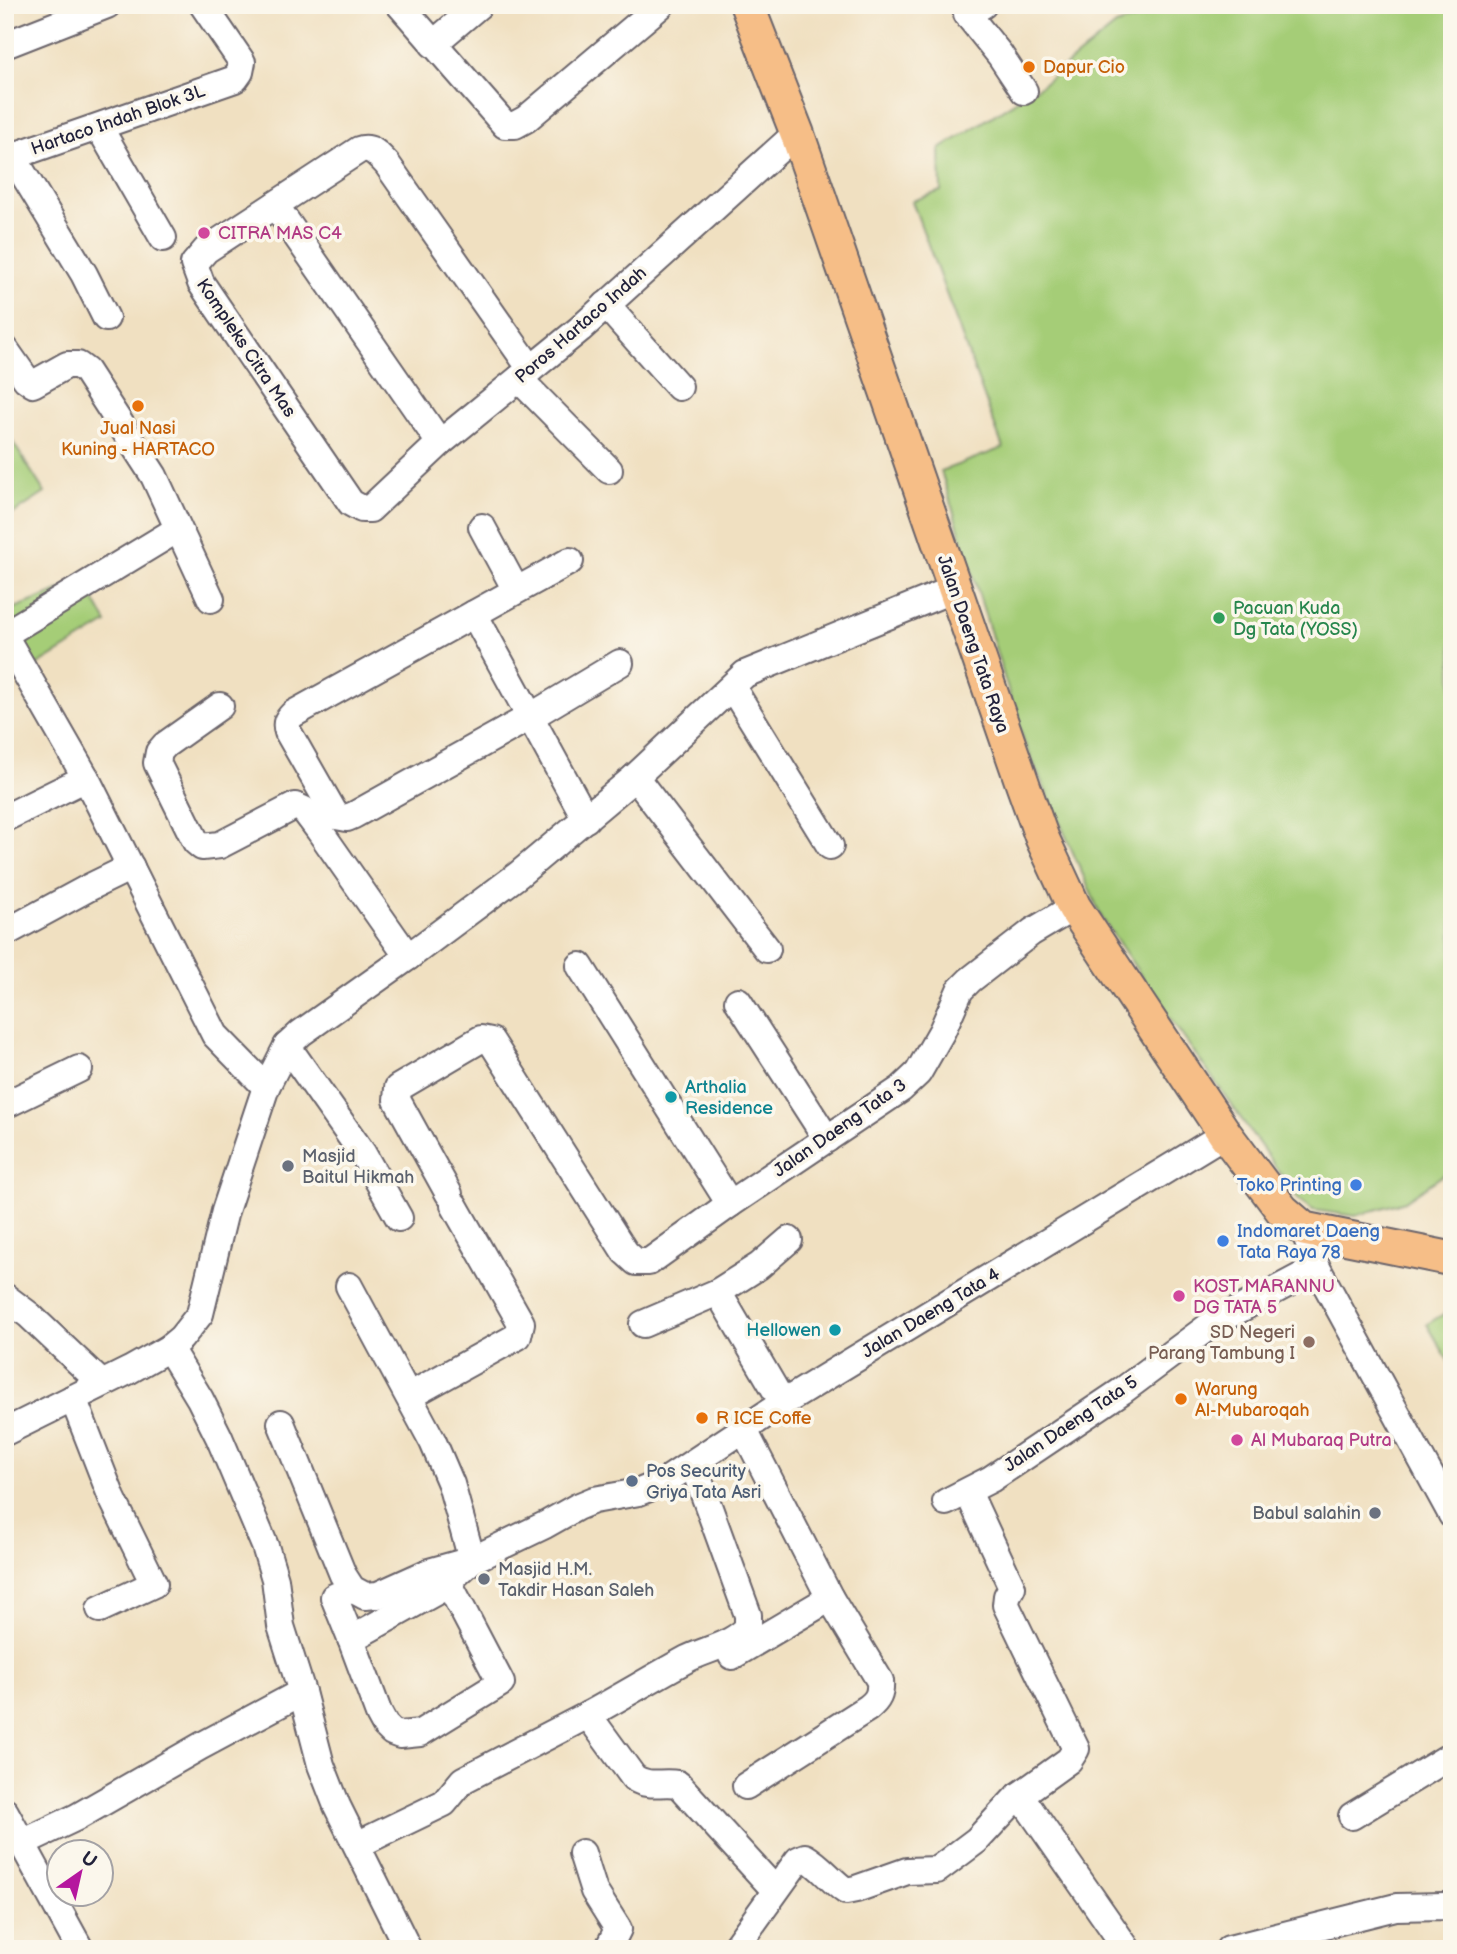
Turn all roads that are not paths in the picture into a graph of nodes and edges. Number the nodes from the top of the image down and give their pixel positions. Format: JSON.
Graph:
{"nodes":[{"id":1,"x":107,"y":5,"type":"edge"},
{"id":2,"x":203,"y":5,"type":"edge"},
{"id":3,"x":400,"y":5,"type":"edge"},
{"id":4,"x":480,"y":5,"type":"edge"},
{"id":5,"x":661,"y":5,"type":"edge"},
{"id":6,"x":747,"y":5,"type":"edge"},
{"id":7,"x":971,"y":8,"type":"edge"},
{"id":8,"x":433,"y":44,"type":"junction"},
{"id":9,"x":5,"y":46,"type":"edge"},
{"id":10,"x":1024,"y":91,"type":"dead end"},
{"id":11,"x":99,"y":127,"type":"junction"},
{"id":12,"x":797,"y":133,"type":"junction"},
{"id":13,"x":9,"y":158,"type":"edge"},
{"id":14,"x":275,"y":205,"type":"junction"},
{"id":15,"x":163,"y":238,"type":"dead end"},
{"id":16,"x":606,"y":305,"type":"junction"},
{"id":17,"x":106,"y":318,"type":"dead end"},
{"id":18,"x":5,"y":349,"type":"edge"},
{"id":19,"x":525,"y":374,"type":"junction"},
{"id":20,"x":679,"y":387,"type":"dead end"},
{"id":21,"x":440,"y":443,"type":"junction"},
{"id":22,"x":609,"y":470,"type":"dead end"},
{"id":23,"x":362,"y":509,"type":"joint"},
{"id":24,"x":482,"y":527,"type":"dead end"},
{"id":25,"x":178,"y":529,"type":"junction"},
{"id":26,"x":570,"y":561,"type":"dead end"},
{"id":27,"x":954,"y":589,"type":"junction"},
{"id":28,"x":516,"y":590,"type":"junction"},
{"id":29,"x":211,"y":599,"type":"dead end"},
{"id":30,"x":474,"y":614,"type":"junction"},
{"id":31,"x":5,"y":635,"type":"edge"},
{"id":32,"x":620,"y":663,"type":"dead end"},
{"id":33,"x":732,"y":687,"type":"junction"},
{"id":34,"x":220,"y":706,"type":"dead end"},
{"id":35,"x":530,"y":717,"type":"junction"},
{"id":36,"x":635,"y":777,"type":"junction"},
{"id":37,"x":86,"y":778,"type":"junction"},
{"id":38,"x":5,"y":818,"type":"edge"},
{"id":39,"x":586,"y":819,"type":"junction"},
{"id":40,"x":830,"y":846,"type":"dead end"},
{"id":41,"x":131,"y":867,"type":"junction"},
{"id":42,"x":1074,"y":907,"type":"junction"},
{"id":43,"x":5,"y":933,"type":"edge"},
{"id":44,"x":767,"y":949,"type":"dead end"},
{"id":45,"x":408,"y":957,"type":"junction"},
{"id":46,"x":580,"y":966,"type":"dead end"},
{"id":47,"x":738,"y":1001,"type":"dead end"},
{"id":48,"x":287,"y":1046,"type":"junction"},
{"id":49,"x":79,"y":1069,"type":"dead end"},
{"id":50,"x":266,"y":1087,"type":"junction"},
{"id":51,"x":5,"y":1105,"type":"edge"},
{"id":52,"x":1225,"y":1134,"type":"junction"},
{"id":53,"x":827,"y":1139,"type":"junction"},
{"id":54,"x":730,"y":1203,"type":"junction"},
{"id":55,"x":399,"y":1218,"type":"dead end"},
{"id":56,"x":1304,"y":1229,"type":"junction"},
{"id":57,"x":789,"y":1240,"type":"dead end"},
{"id":58,"x":1452,"y":1259,"type":"edge"},
{"id":59,"x":1317,"y":1268,"type":"junction"},
{"id":60,"x":349,"y":1286,"type":"dead end"},
{"id":61,"x":718,"y":1292,"type":"junction"},
{"id":62,"x":5,"y":1297,"type":"edge"},
{"id":63,"x":643,"y":1324,"type":"dead end"},
{"id":64,"x":169,"y":1349,"type":"junction"},
{"id":65,"x":101,"y":1384,"type":"junction"},
{"id":66,"x":410,"y":1396,"type":"junction"},
{"id":67,"x":73,"y":1398,"type":"junction"},
{"id":68,"x":783,"y":1403,"type":"junction"},
{"id":69,"x":281,"y":1423,"type":"dead end"},
{"id":70,"x":744,"y":1430,"type":"junction"},
{"id":71,"x":5,"y":1432,"type":"edge"},
{"id":72,"x":693,"y":1464,"type":"junction"},
{"id":73,"x":1452,"y":1515,"type":"edge"},
{"id":74,"x":472,"y":1560,"type":"junction"},
{"id":75,"x":448,"y":1582,"type":"junction"},
{"id":76,"x":352,"y":1589,"type":"junction"},
{"id":77,"x":830,"y":1598,"type":"junction"},
{"id":78,"x":100,"y":1609,"type":"dead end"},
{"id":79,"x":351,"y":1639,"type":"junction"},
{"id":80,"x":711,"y":1668,"type":"dead end"},
{"id":81,"x":302,"y":1692,"type":"junction"},
{"id":82,"x":588,"y":1715,"type":"junction"},
{"id":83,"x":1452,"y":1755,"type":"edge"},
{"id":84,"x":746,"y":1786,"type":"dead end"},
{"id":85,"x":1020,"y":1795,"type":"junction"},
{"id":86,"x":5,"y":1812,"type":"edge"},
{"id":87,"x":1352,"y":1816,"type":"dead end"},
{"id":88,"x":22,"y":1843,"type":"junction"},
{"id":89,"x":357,"y":1845,"type":"junction"},
{"id":90,"x":582,"y":1853,"type":"dead end"},
{"id":91,"x":775,"y":1890,"type":"junction"},
{"id":92,"x":1452,"y":1908,"type":"edge"},
{"id":93,"x":80,"y":1949,"type":"edge"},
{"id":94,"x":408,"y":1949,"type":"edge"},
{"id":95,"x":608,"y":1949,"type":"edge"},
{"id":96,"x":734,"y":1949,"type":"edge"},
{"id":97,"x":1127,"y":1949,"type":"edge"},
{"id":98,"x":1229,"y":1949,"type":"edge"}],
"edges":[{"from":1,"to":9,"type":"street"},
{"from":2,"to":11,"type":"street","name":"Hartaco Indah Blok 3L"},
{"from":3,"to":8,"type":"street"},
{"from":4,"to":8,"type":"street"},
{"from":5,"to":8,"type":"street"},
{"from":6,"to":12,"type":"main road","name":"Jalan Daeng Tata Raya"},
{"from":7,"to":10,"type":"street"},
{"from":11,"to":13,"type":"street","name":"Hartaco Indah Blok 3L"},
{"from":11,"to":15,"type":"street"},
{"from":12,"to":16,"type":"street","name":"Poros Hartaco Indah"},
{"from":12,"to":27,"type":"main road","name":"Jalan Daeng Tata Raya"},
{"from":13,"to":17,"type":"street"},
{"from":14,"to":19,"type":"street","name":"Kompleks Citra Mas"},
{"from":14,"to":21,"type":"street"},
{"from":14,"to":23,"type":"street","name":"Kompleks Citra Mas"},
{"from":16,"to":19,"type":"street","name":"Poros Hartaco Indah"},
{"from":16,"to":20,"type":"street"},
{"from":18,"to":25,"type":"street"},
{"from":19,"to":21,"type":"street","name":"Poros Hartaco Indah"},
{"from":19,"to":22,"type":"street"},
{"from":21,"to":23,"type":"street","name":"Poros Hartaco Indah"},
{"from":24,"to":28,"type":"street"},
{"from":25,"to":29,"type":"street"},
{"from":25,"to":31,"type":"street"},
{"from":26,"to":28,"type":"street"},
{"from":27,"to":33,"type":"street"},
{"from":27,"to":42,"type":"main road","name":"Jalan Daeng Tata Raya"},
{"from":28,"to":30,"type":"street"},
{"from":30,"to":35,"type":"street"},
{"from":30,"to":35,"type":"street"},
{"from":31,"to":37,"type":"street"},
{"from":32,"to":35,"type":"street"},
{"from":33,"to":36,"type":"street"},
{"from":33,"to":40,"type":"street"},
{"from":34,"to":45,"type":"street"},
{"from":35,"to":39,"type":"street"},
{"from":36,"to":39,"type":"street"},
{"from":36,"to":44,"type":"street"},
{"from":37,"to":38,"type":"street"},
{"from":37,"to":41,"type":"street"},
{"from":39,"to":45,"type":"street"},
{"from":41,"to":43,"type":"street"},
{"from":41,"to":50,"type":"street"},
{"from":42,"to":52,"type":"main road","name":"Jalan Daeng Tata Raya"},
{"from":42,"to":53,"type":"street","name":"Jalan Daeng Tata 3"},
{"from":45,"to":48,"type":"street"},
{"from":46,"to":54,"type":"street"},
{"from":47,"to":53,"type":"street"},
{"from":48,"to":50,"type":"street"},
{"from":48,"to":55,"type":"street"},
{"from":49,"to":51,"type":"street"},
{"from":50,"to":64,"type":"street"},
{"from":52,"to":56,"type":"main road","name":"Jalan Daeng Tata Raya"},
{"from":52,"to":68,"type":"street","name":"Jalan Daeng Tata 4"},
{"from":53,"to":54,"type":"street","name":"Jalan Daeng Tata 3"},
{"from":54,"to":66,"type":"street","name":"Jalan Daeng Tata 3"},
{"from":56,"to":58,"type":"main road"},
{"from":56,"to":59,"type":"street"},
{"from":57,"to":61,"type":"street"},
{"from":59,"to":73,"type":"street"},
{"from":59,"to":85,"type":"street","name":"Jalan Daeng Tata 5"},
{"from":60,"to":66,"type":"street"},
{"from":61,"to":63,"type":"street"},
{"from":61,"to":68,"type":"street"},
{"from":62,"to":65,"type":"street"},
{"from":64,"to":65,"type":"street"},
{"from":64,"to":81,"type":"street"},
{"from":65,"to":67,"type":"street"},
{"from":66,"to":74,"type":"street"},
{"from":67,"to":71,"type":"street"},
{"from":67,"to":78,"type":"street"},
{"from":68,"to":70,"type":"street","name":"Jalan Daeng Tata 4"},
{"from":69,"to":76,"type":"street"},
{"from":70,"to":72,"type":"street","name":"Jalan Daeng Tata 4"},
{"from":70,"to":77,"type":"street"},
{"from":72,"to":74,"type":"street","name":"Jalan Daeng Tata 4"},
{"from":72,"to":82,"type":"street"},
{"from":74,"to":75,"type":"street"},
{"from":74,"to":76,"type":"street"},
{"from":75,"to":79,"type":"street"},
{"from":75,"to":79,"type":"street"},
{"from":76,"to":79,"type":"street"},
{"from":77,"to":80,"type":"street"},
{"from":77,"to":84,"type":"street"},
{"from":81,"to":88,"type":"street"},
{"from":81,"to":89,"type":"street"},
{"from":82,"to":89,"type":"street"},
{"from":82,"to":91,"type":"street"},
{"from":83,"to":87,"type":"street"},
{"from":85,"to":91,"type":"street"},
{"from":85,"to":97,"type":"street"},
{"from":86,"to":88,"type":"street"},
{"from":88,"to":93,"type":"street"},
{"from":89,"to":94,"type":"street"},
{"from":90,"to":95,"type":"street"},
{"from":91,"to":96,"type":"street"},
{"from":92,"to":98,"type":"street"}]}
